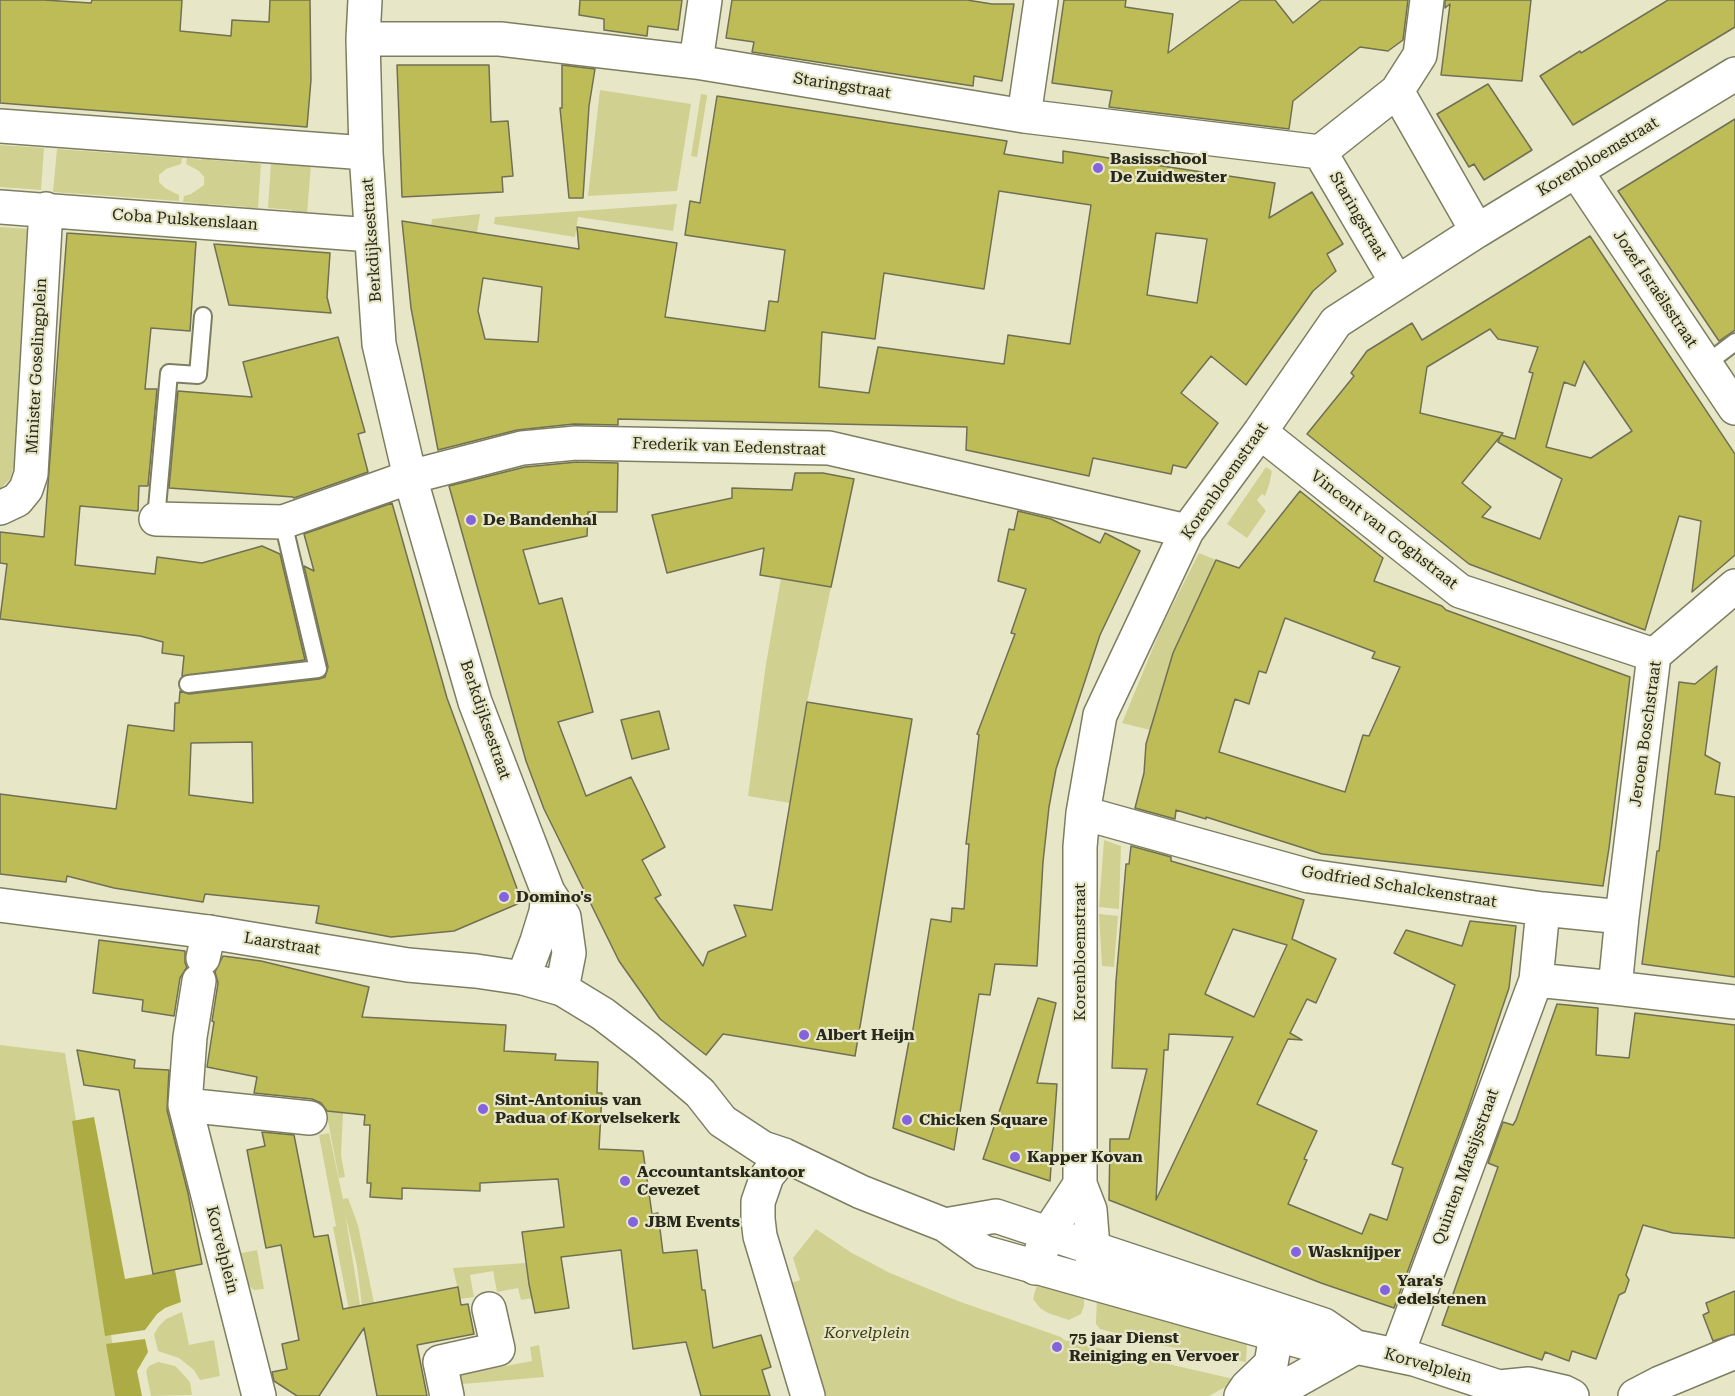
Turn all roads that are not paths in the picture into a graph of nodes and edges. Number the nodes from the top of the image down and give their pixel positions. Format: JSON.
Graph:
{"nodes":[{"id":1,"x":365,"y":0,"type":"edge"},
{"id":2,"x":705,"y":0,"type":"edge"},
{"id":3,"x":1041,"y":0,"type":"edge"},
{"id":4,"x":1427,"y":0,"type":"edge"},
{"id":5,"x":363,"y":39,"type":"junction"},
{"id":6,"x":696,"y":62,"type":"junction"},
{"id":7,"x":1735,"y":74,"type":"edge"},
{"id":8,"x":1397,"y":92,"type":"junction"},
{"id":9,"x":1024,"y":116,"type":"junction"},
{"id":10,"x":0,"y":126,"type":"edge"},
{"id":11,"x":1320,"y":152,"type":"junction"},
{"id":12,"x":366,"y":153,"type":"junction"},
{"id":13,"x":1576,"y":171,"type":"junction"},
{"id":14,"x":0,"y":207,"type":"edge"},
{"id":15,"x":46,"y":209,"type":"junction"},
{"id":16,"x":1477,"y":231,"type":"junction"},
{"id":17,"x":371,"y":235,"type":"junction"},
{"id":18,"x":1396,"y":281,"type":"junction"},
{"id":19,"x":203,"y":316,"type":"dead end"},
{"id":20,"x":1735,"y":342,"type":"edge"},
{"id":21,"x":1706,"y":364,"type":"junction"},
{"id":22,"x":1735,"y":408,"type":"edge"},
{"id":23,"x":1260,"y":432,"type":"junction"},
{"id":24,"x":410,"y":477,"type":"junction"},
{"id":25,"x":0,"y":508,"type":"edge"},
{"id":26,"x":156,"y":519,"type":"joint"},
{"id":27,"x":283,"y":522,"type":"junction"},
{"id":28,"x":1187,"y":531,"type":"junction"},
{"id":29,"x":1735,"y":586,"type":"edge"},
{"id":30,"x":1654,"y":655,"type":"junction"},
{"id":31,"x":188,"y":684,"type":"dead end"},
{"id":32,"x":1083,"y":813,"type":"junction"},
{"id":33,"x":548,"y":892,"type":"junction"},
{"id":34,"x":0,"y":905,"type":"edge"},
{"id":35,"x":1543,"y":909,"type":"junction"},
{"id":36,"x":1622,"y":917,"type":"junction"},
{"id":37,"x":203,"y":957,"type":"junction"},
{"id":38,"x":523,"y":978,"type":"junction"},
{"id":39,"x":1536,"y":980,"type":"junction"},
{"id":40,"x":1615,"y":988,"type":"junction"},
{"id":41,"x":562,"y":989,"type":"junction"},
{"id":42,"x":1735,"y":1002,"type":"edge"},
{"id":43,"x":185,"y":1105,"type":"junction"},
{"id":44,"x":310,"y":1118,"type":"dead end"},
{"id":45,"x":784,"y":1155,"type":"junction"},
{"id":46,"x":1080,"y":1184,"type":"junction"},
{"id":47,"x":945,"y":1225,"type":"junction"},
{"id":48,"x":1048,"y":1233,"type":"junction"},
{"id":49,"x":1093,"y":1247,"type":"junction"},
{"id":50,"x":1035,"y":1268,"type":"junction"},
{"id":51,"x":1091,"y":1282,"type":"junction"},
{"id":52,"x":1260,"y":1304,"type":"junction"},
{"id":53,"x":489,"y":1309,"type":"dead end"},
{"id":54,"x":1276,"y":1335,"type":"junction"},
{"id":55,"x":1356,"y":1347,"type":"junction"},
{"id":56,"x":1735,"y":1352,"type":"edge"},
{"id":57,"x":1397,"y":1355,"type":"junction"},
{"id":58,"x":1507,"y":1392,"type":"edge"},
{"id":59,"x":259,"y":1396,"type":"edge"},
{"id":60,"x":447,"y":1396,"type":"edge"},
{"id":61,"x":808,"y":1396,"type":"edge"},
{"id":62,"x":1241,"y":1396,"type":"edge"},
{"id":63,"x":1269,"y":1396,"type":"edge"},
{"id":64,"x":1572,"y":1396,"type":"edge"},
{"id":65,"x":1635,"y":1396,"type":"edge"}],
"edges":[{"from":1,"to":5,"type":"street","name":"Berkdijksestraat"},
{"from":2,"to":6,"type":"street"},
{"from":3,"to":9,"type":"street"},
{"from":4,"to":8,"type":"street"},
{"from":5,"to":6,"type":"street","name":"Staringstraat"},
{"from":5,"to":12,"type":"street","name":"Berkdijksestraat"},
{"from":6,"to":9,"type":"street","name":"Staringstraat"},
{"from":7,"to":13,"type":"street","name":"Korenbloemstraat"},
{"from":8,"to":11,"type":"street"},
{"from":8,"to":16,"type":"street"},
{"from":9,"to":11,"type":"street","name":"Staringstraat"},
{"from":10,"to":12,"type":"street"},
{"from":11,"to":18,"type":"street","name":"Staringstraat"},
{"from":12,"to":17,"type":"street","name":"Berkdijksestraat"},
{"from":13,"to":16,"type":"street","name":"Korenbloemstraat"},
{"from":13,"to":21,"type":"street","name":"Jozef Israëlsstraat"},
{"from":14,"to":15,"type":"street","name":"Coba Pulskenslaan"},
{"from":15,"to":17,"type":"street","name":"Coba Pulskenslaan"},
{"from":15,"to":25,"type":"street","name":"Minister Goselingplein"},
{"from":16,"to":18,"type":"street","name":"Korenbloemstraat"},
{"from":17,"to":24,"type":"street","name":"Berkdijksestraat"},
{"from":18,"to":23,"type":"street","name":"Korenbloemstraat"},
{"from":19,"to":26,"type":"lane"},
{"from":20,"to":21,"type":"lane"},
{"from":21,"to":22,"type":"street","name":"Jozef Israëlsstraat"},
{"from":23,"to":28,"type":"street","name":"Korenbloemstraat"},
{"from":23,"to":30,"type":"street","name":"Vincent van Goghstraat"},
{"from":24,"to":27,"type":"street"},
{"from":24,"to":28,"type":"street","name":"Frederik van Eedenstraat"},
{"from":24,"to":33,"type":"street","name":"Berkdijksestraat"},
{"from":26,"to":27,"type":"street"},
{"from":27,"to":31,"type":"lane"},
{"from":28,"to":32,"type":"street","name":"Korenbloemstraat"},
{"from":29,"to":30,"type":"street","name":"Jeroen Boschstraat"},
{"from":30,"to":36,"type":"street","name":"Jeroen Boschstraat"},
{"from":32,"to":35,"type":"street","name":"Godfried Schalckenstraat"},
{"from":32,"to":46,"type":"street","name":"Korenbloemstraat"},
{"from":33,"to":38,"type":"street"},
{"from":33,"to":41,"type":"street","name":"Berkdijksestraat"},
{"from":34,"to":37,"type":"street","name":"Laarstraat"},
{"from":35,"to":36,"type":"street","name":"Godfried Schalckenstraat"},
{"from":35,"to":39,"type":"street","name":"Quinten Matsijsstraat"},
{"from":36,"to":40,"type":"street","name":"Jeroen Boschstraat"},
{"from":37,"to":38,"type":"street","name":"Laarstraat"},
{"from":37,"to":43,"type":"street","name":"Korvelplein"},
{"from":38,"to":41,"type":"street","name":"Laarstraat"},
{"from":39,"to":40,"type":"street"},
{"from":39,"to":57,"type":"street","name":"Quinten Matsijsstraat"},
{"from":40,"to":42,"type":"street"},
{"from":41,"to":45,"type":"street","name":"Korvelplein"},
{"from":43,"to":44,"type":"street"},
{"from":43,"to":59,"type":"street","name":"Korvelplein"},
{"from":45,"to":47,"type":"street","name":"Korvelplein"},
{"from":45,"to":61,"type":"street"},
{"from":46,"to":48,"type":"street"},
{"from":46,"to":49,"type":"street","name":"Korenbloemstraat"},
{"from":47,"to":48,"type":"street","name":"Korvelplein"},
{"from":47,"to":50,"type":"street","name":"Korvelplein"},
{"from":48,"to":49,"type":"street","name":"Korvelplein"},
{"from":48,"to":50,"type":"street"},
{"from":49,"to":51,"type":"street","name":"Korenbloemstraat"},
{"from":49,"to":52,"type":"street","name":"Korvelplein"},
{"from":50,"to":51,"type":"street","name":"Korvelplein"},
{"from":51,"to":54,"type":"street","name":"Korvelplein"},
{"from":52,"to":54,"type":"street"},
{"from":52,"to":55,"type":"street","name":"Korvelplein"},
{"from":53,"to":60,"type":"street"},
{"from":54,"to":55,"type":"street","name":"Korvelplein"},
{"from":54,"to":62,"type":"street"},
{"from":55,"to":57,"type":"street","name":"Korvelplein"},
{"from":55,"to":63,"type":"street"},
{"from":56,"to":65,"type":"street"},
{"from":57,"to":58,"type":"street","name":"Korvelplein"},
{"from":58,"to":64,"type":"street","name":"Korvelplein"}]}
